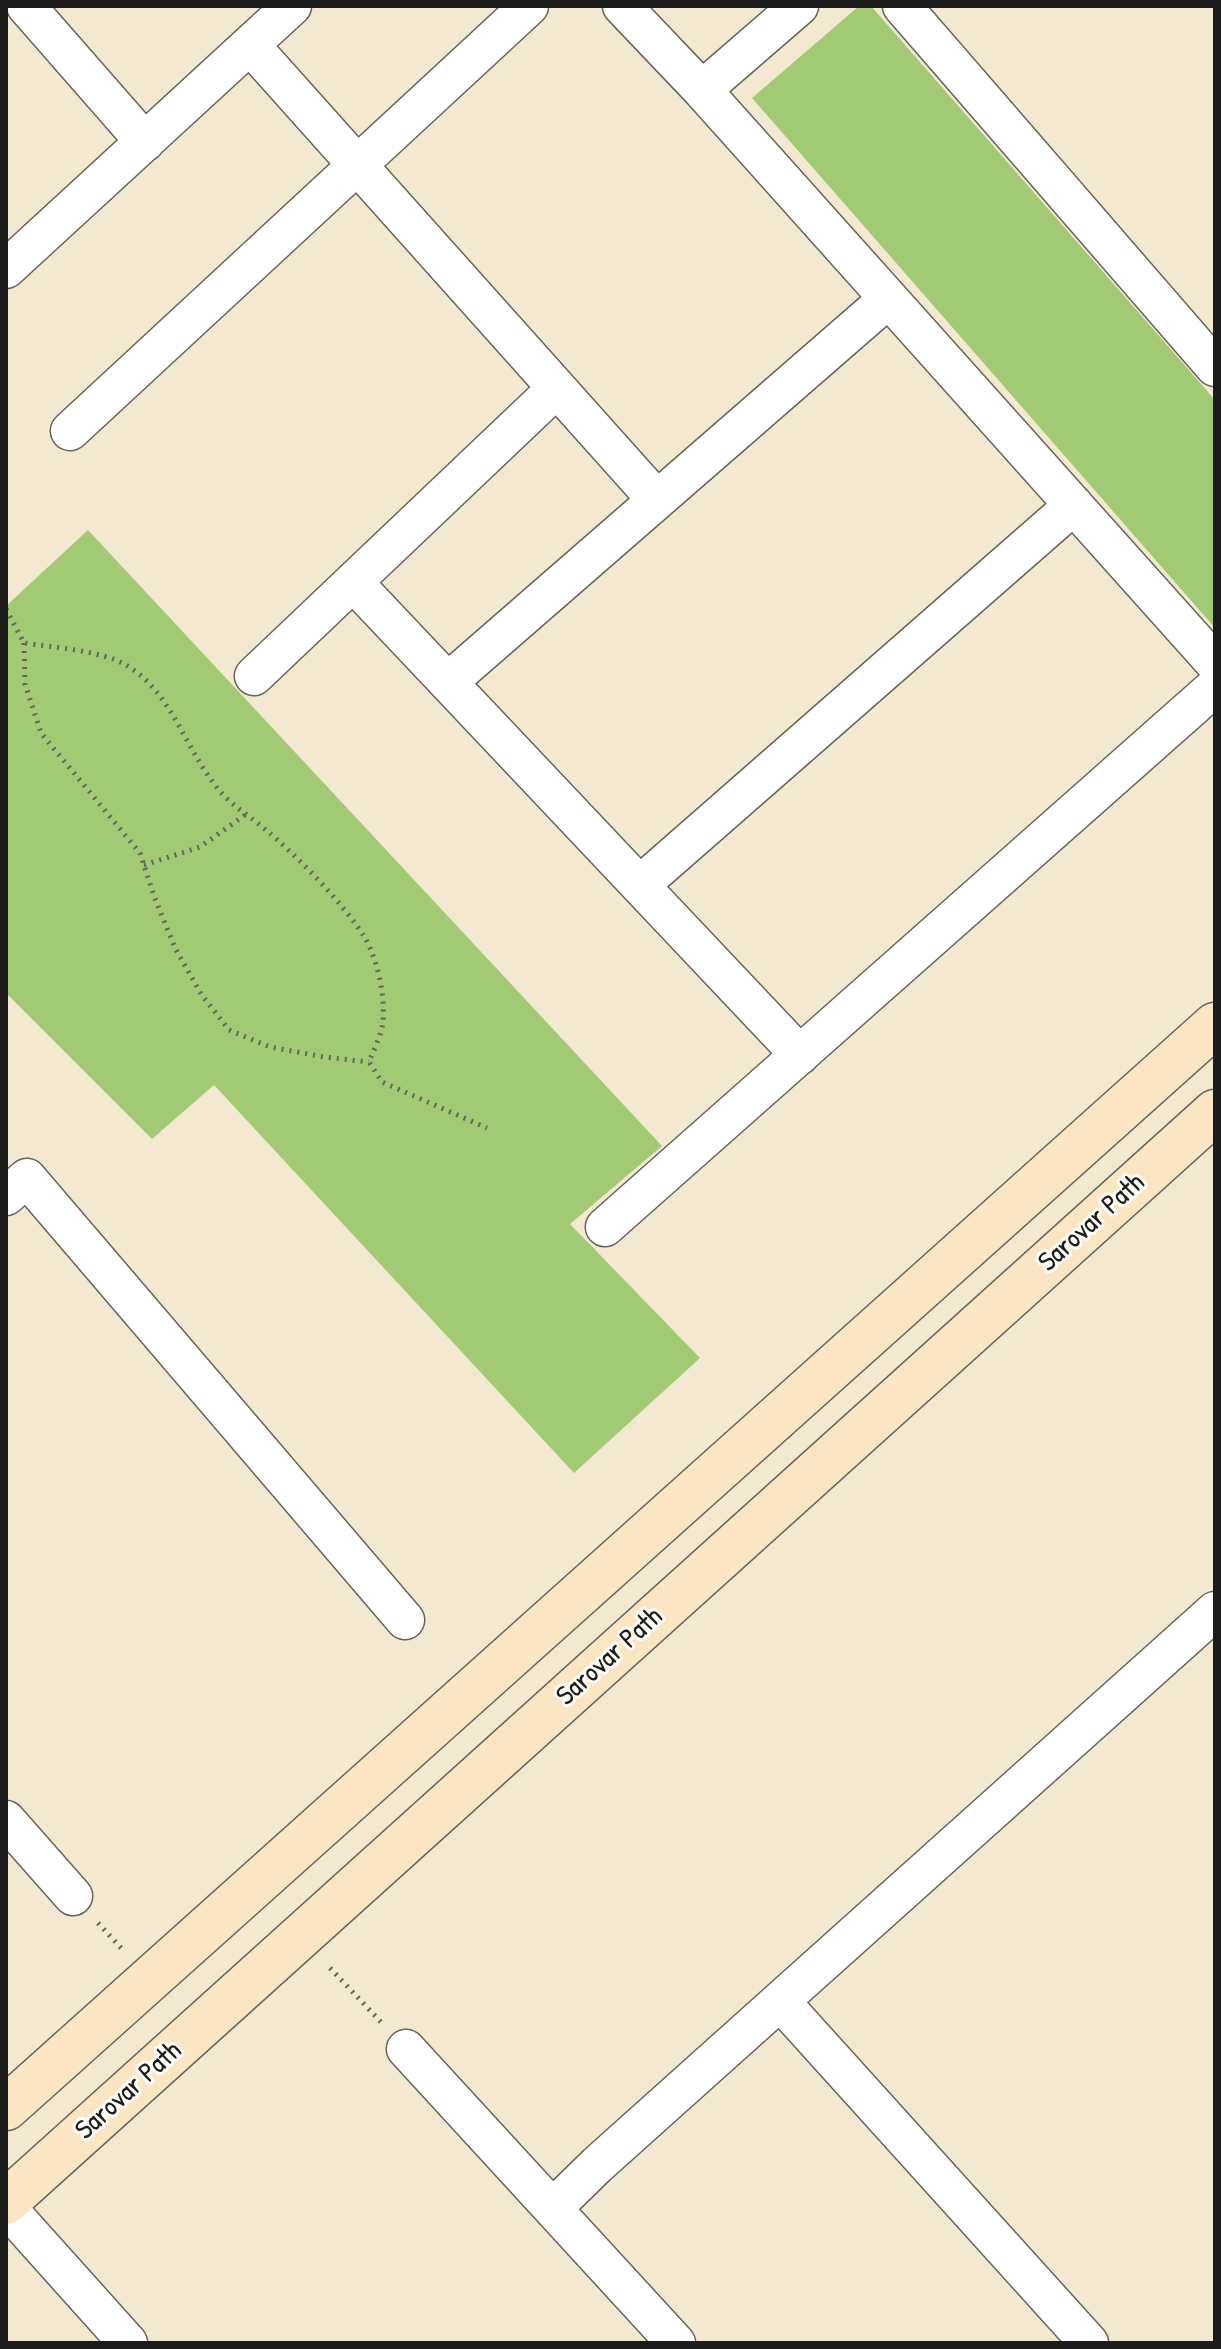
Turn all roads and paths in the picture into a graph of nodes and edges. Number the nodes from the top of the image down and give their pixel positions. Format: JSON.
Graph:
{"nodes":[{"id":1,"x":26,"y":6,"type":"edge"},
{"id":2,"x":292,"y":6,"type":"edge"},
{"id":3,"x":529,"y":6,"type":"edge"},
{"id":4,"x":622,"y":6,"type":"edge"},
{"id":5,"x":799,"y":6,"type":"edge"},
{"id":6,"x":902,"y":6,"type":"edge"},
{"id":7,"x":250,"y":45,"type":"junction"},
{"id":8,"x":702,"y":90,"type":"junction"},
{"id":9,"x":145,"y":142,"type":"junction"},
{"id":10,"x":357,"y":166,"type":"junction"},
{"id":11,"x":6,"y":269,"type":"edge"},
{"id":12,"x":888,"y":299,"type":"junction"},
{"id":13,"x":1215,"y":367,"type":"edge"},
{"id":14,"x":557,"y":388,"type":"junction"},
{"id":15,"x":70,"y":431,"type":"dead end"},
{"id":16,"x":657,"y":500,"type":"junction"},
{"id":17,"x":1074,"y":505,"type":"junction"},
{"id":18,"x":353,"y":582,"type":"junction"},
{"id":19,"x":6,"y":609,"type":"edge"},
{"id":20,"x":24,"y":643,"type":"junction"},
{"id":21,"x":1215,"y":663,"type":"edge"},
{"id":22,"x":254,"y":676,"type":"dead end"},
{"id":23,"x":448,"y":682,"type":"junction"},
{"id":24,"x":1215,"y":687,"type":"edge"},
{"id":25,"x":245,"y":815,"type":"junction"},
{"id":26,"x":144,"y":865,"type":"junction"},
{"id":27,"x":640,"y":885,"type":"junction"},
{"id":28,"x":1215,"y":1025,"type":"edge"},
{"id":29,"x":800,"y":1055,"type":"junction"},
{"id":30,"x":369,"y":1062,"type":"junction"},
{"id":31,"x":1215,"y":1112,"type":"edge"},
{"id":32,"x":487,"y":1128,"type":"dead end"},
{"id":33,"x":6,"y":1196,"type":"edge"},
{"id":34,"x":605,"y":1227,"type":"dead end"},
{"id":35,"x":1215,"y":1611,"type":"edge"},
{"id":36,"x":405,"y":1620,"type":"dead end"},
{"id":37,"x":6,"y":1820,"type":"edge"},
{"id":38,"x":73,"y":1896,"type":"joint"},
{"id":39,"x":300,"y":1936,"type":"junction"},
{"id":40,"x":149,"y":1979,"type":"junction"},
{"id":41,"x":780,"y":2001,"type":"junction"},
{"id":42,"x":406,"y":2049,"type":"joint"},
{"id":43,"x":6,"y":2108,"type":"edge"},
{"id":44,"x":6,"y":2204,"type":"edge"},
{"id":45,"x":553,"y":2208,"type":"junction"},
{"id":46,"x":128,"y":2343,"type":"edge"},
{"id":47,"x":676,"y":2343,"type":"edge"},
{"id":48,"x":1089,"y":2343,"type":"edge"}],
"edges":[{"from":1,"to":9,"type":"street"},
{"from":2,"to":7,"type":"street"},
{"from":3,"to":10,"type":"street"},
{"from":4,"to":8,"type":"street"},
{"from":5,"to":8,"type":"street"},
{"from":6,"to":13,"type":"street"},
{"from":7,"to":9,"type":"street"},
{"from":7,"to":10,"type":"street"},
{"from":8,"to":12,"type":"street"},
{"from":9,"to":11,"type":"street"},
{"from":10,"to":14,"type":"street"},
{"from":10,"to":15,"type":"street"},
{"from":12,"to":16,"type":"street"},
{"from":12,"to":17,"type":"street"},
{"from":14,"to":16,"type":"street"},
{"from":14,"to":18,"type":"street"},
{"from":16,"to":23,"type":"street"},
{"from":17,"to":21,"type":"street"},
{"from":17,"to":27,"type":"street"},
{"from":18,"to":22,"type":"street"},
{"from":18,"to":23,"type":"street"},
{"from":19,"to":20,"type":"path"},
{"from":20,"to":25,"type":"path"},
{"from":20,"to":26,"type":"path"},
{"from":23,"to":27,"type":"street"},
{"from":24,"to":29,"type":"street"},
{"from":25,"to":26,"type":"path"},
{"from":25,"to":30,"type":"path"},
{"from":26,"to":30,"type":"path"},
{"from":27,"to":29,"type":"street"},
{"from":28,"to":40,"type":"main road"},
{"from":29,"to":34,"type":"street"},
{"from":30,"to":32,"type":"path"},
{"from":31,"to":39,"type":"main road","name":"Sarovar Path"},
{"from":33,"to":36,"type":"street"},
{"from":35,"to":41,"type":"street"},
{"from":37,"to":38,"type":"street"},
{"from":38,"to":40,"type":"path"},
{"from":39,"to":42,"type":"path"},
{"from":39,"to":44,"type":"main road","name":"Sarovar Path"},
{"from":40,"to":43,"type":"main road"},
{"from":41,"to":45,"type":"street"},
{"from":41,"to":48,"type":"street"},
{"from":42,"to":45,"type":"street"},
{"from":44,"to":46,"type":"street"},
{"from":45,"to":47,"type":"street"}]}
